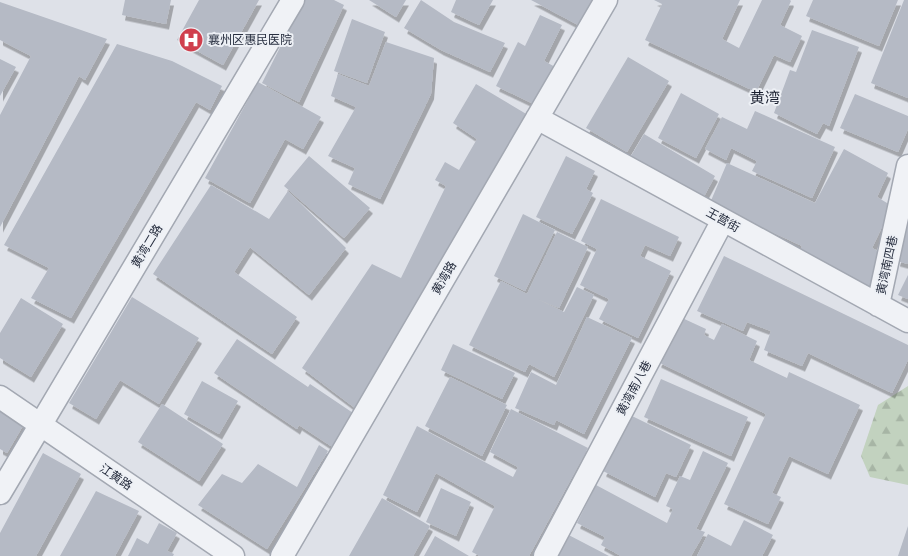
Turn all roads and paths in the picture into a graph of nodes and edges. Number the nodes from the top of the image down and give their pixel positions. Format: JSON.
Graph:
{"nodes":[{"id":1,"x":293,"y":0,"type":"edge"},
{"id":2,"x":606,"y":0,"type":"edge"},
{"id":3,"x":537,"y":118,"type":"junction"},
{"id":4,"x":908,"y":166,"type":"edge"},
{"id":5,"x":723,"y":220,"type":"junction"},
{"id":6,"x":878,"y":305,"type":"junction"},
{"id":7,"x":908,"y":321,"type":"edge"},
{"id":8,"x":0,"y":397,"type":"edge"},
{"id":9,"x":40,"y":425,"type":"junction"},
{"id":10,"x":0,"y":493,"type":"edge"},
{"id":11,"x":233,"y":556,"type":"edge"},
{"id":12,"x":282,"y":556,"type":"edge"},
{"id":13,"x":544,"y":556,"type":"edge"}],
"edges":[{"from":1,"to":9,"type":"street","name":"黄湾二路"},
{"from":2,"to":3,"type":"street","name":"黄湾路"},
{"from":3,"to":5,"type":"street","name":"王营街"},
{"from":3,"to":12,"type":"street","name":"黄湾路"},
{"from":4,"to":6,"type":"street","name":"黄湾南四巷"},
{"from":5,"to":6,"type":"street","name":"王营街"},
{"from":5,"to":13,"type":"street","name":"黄湾南八巷"},
{"from":6,"to":7,"type":"street","name":"王营街"},
{"from":8,"to":9,"type":"street","name":"江黄路"},
{"from":9,"to":10,"type":"street","name":"黄湾二路"},
{"from":9,"to":11,"type":"street","name":"江黄路"}]}
